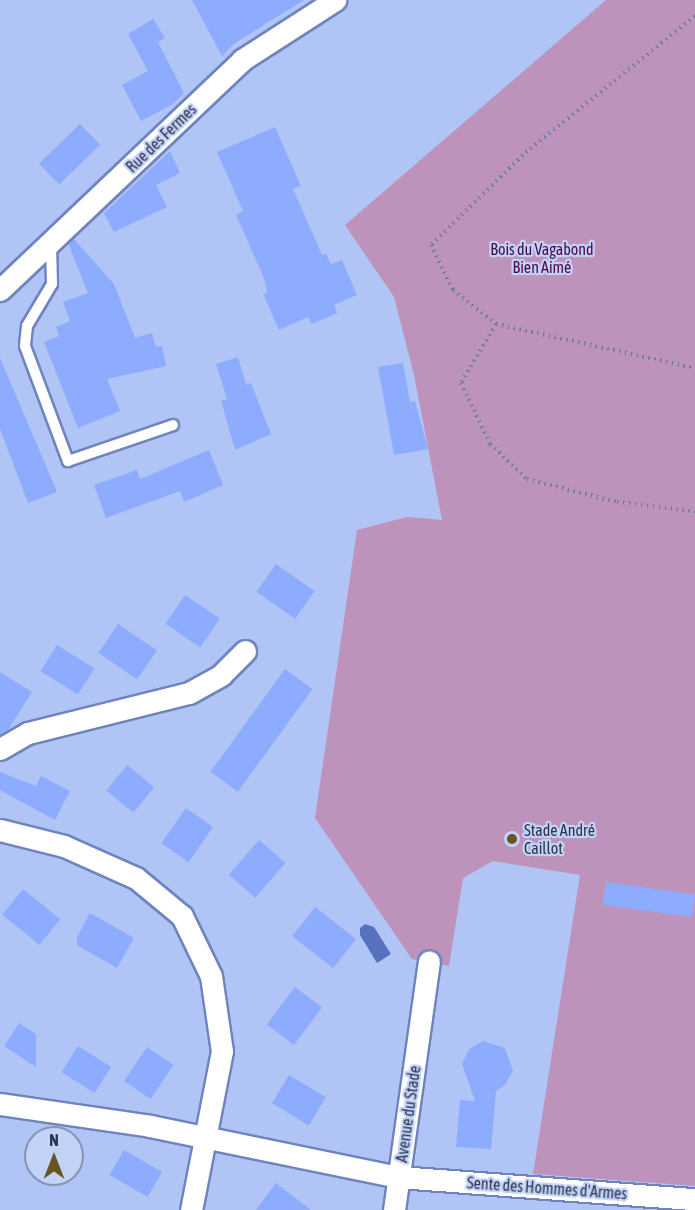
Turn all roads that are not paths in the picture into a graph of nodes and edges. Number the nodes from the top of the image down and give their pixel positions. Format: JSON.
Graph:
{"nodes":[{"id":1,"x":334,"y":0,"type":"edge"},
{"id":2,"x":51,"y":244,"type":"junction"},
{"id":3,"x":0,"y":290,"type":"edge"},
{"id":4,"x":173,"y":425,"type":"dead end"},
{"id":5,"x":245,"y":651,"type":"dead end"},
{"id":6,"x":0,"y":749,"type":"edge"},
{"id":7,"x":0,"y":830,"type":"edge"},
{"id":8,"x":429,"y":962,"type":"dead end"},
{"id":9,"x":0,"y":1104,"type":"edge"},
{"id":10,"x":204,"y":1140,"type":"junction"},
{"id":11,"x":399,"y":1176,"type":"junction"},
{"id":12,"x":695,"y":1199,"type":"edge"},
{"id":13,"x":191,"y":1210,"type":"edge"},
{"id":14,"x":394,"y":1210,"type":"edge"}],
"edges":[{"from":1,"to":2,"type":"street","name":"Rue des Fermes"},
{"from":2,"to":3,"type":"street","name":"Rue des Fermes"},
{"from":2,"to":4,"type":"lane"},
{"from":5,"to":6,"type":"street"},
{"from":7,"to":10,"type":"street"},
{"from":8,"to":11,"type":"street","name":"Avenue du Stade"},
{"from":9,"to":10,"type":"street","name":"Avenue du Stade"},
{"from":10,"to":11,"type":"street","name":"Avenue du Stade"},
{"from":10,"to":13,"type":"street"},
{"from":11,"to":12,"type":"street","name":"Sente des Hommes d'Armes"},
{"from":11,"to":14,"type":"street"}]}
